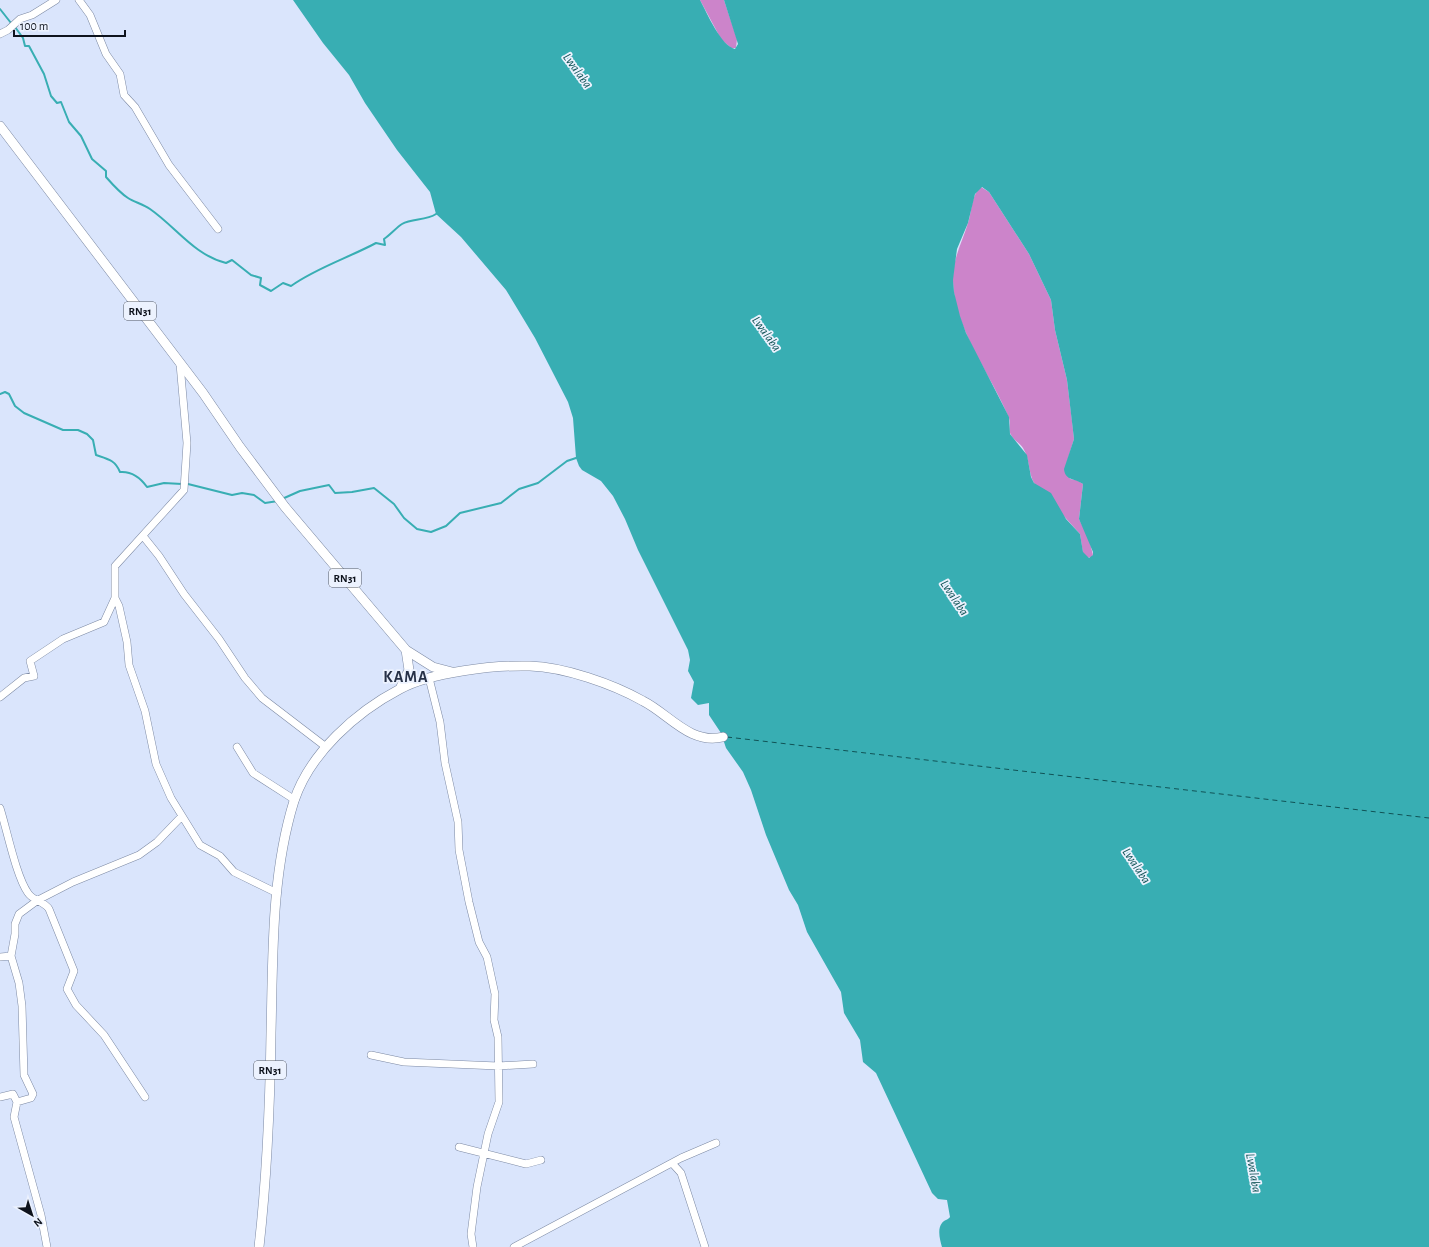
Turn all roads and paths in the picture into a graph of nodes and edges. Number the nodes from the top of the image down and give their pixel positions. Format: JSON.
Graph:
{"nodes":[{"id":1,"x":56,"y":0,"type":"edge"},
{"id":2,"x":79,"y":0,"type":"edge"},
{"id":3,"x":1,"y":31,"type":"edge"},
{"id":4,"x":0,"y":126,"type":"edge"},
{"id":5,"x":218,"y":229,"type":"dead end"},
{"id":6,"x":180,"y":364,"type":"junction"},
{"id":7,"x":143,"y":536,"type":"junction"},
{"id":8,"x":115,"y":598,"type":"junction"},
{"id":9,"x":406,"y":650,"type":"junction"},
{"id":10,"x":455,"y":673,"type":"junction"},
{"id":11,"x":429,"y":678,"type":"junction"},
{"id":12,"x":400,"y":689,"type":"junction"},
{"id":13,"x":0,"y":696,"type":"edge"},
{"id":14,"x":723,"y":737,"type":"dead end"},
{"id":15,"x":237,"y":747,"type":"dead end"},
{"id":16,"x":326,"y":747,"type":"junction"},
{"id":17,"x":295,"y":800,"type":"junction"},
{"id":18,"x":0,"y":808,"type":"edge"},
{"id":19,"x":182,"y":816,"type":"junction"},
{"id":20,"x":277,"y":893,"type":"junction"},
{"id":21,"x":38,"y":900,"type":"junction"},
{"id":22,"x":11,"y":956,"type":"junction"},
{"id":23,"x":0,"y":957,"type":"edge"},
{"id":24,"x":371,"y":1055,"type":"dead end"},
{"id":25,"x":533,"y":1064,"type":"dead end"},
{"id":26,"x":498,"y":1066,"type":"junction"},
{"id":27,"x":0,"y":1097,"type":"edge"},
{"id":28,"x":144,"y":1097,"type":"dead end"},
{"id":29,"x":17,"y":1102,"type":"junction"},
{"id":30,"x":716,"y":1143,"type":"dead end"},
{"id":31,"x":459,"y":1147,"type":"dead end"},
{"id":32,"x":485,"y":1153,"type":"junction"},
{"id":33,"x":541,"y":1160,"type":"dead end"},
{"id":34,"x":672,"y":1163,"type":"junction"},
{"id":35,"x":46,"y":1247,"type":"edge"},
{"id":36,"x":259,"y":1247,"type":"edge"},
{"id":37,"x":473,"y":1247,"type":"edge"},
{"id":38,"x":514,"y":1247,"type":"edge"},
{"id":39,"x":705,"y":1247,"type":"edge"}],
"edges":[{"from":1,"to":3,"type":"street"},
{"from":2,"to":5,"type":"street"},
{"from":4,"to":6,"type":"main road","number":"RN31"},
{"from":6,"to":7,"type":"street"},
{"from":6,"to":9,"type":"main road","number":"RN31"},
{"from":7,"to":8,"type":"street"},
{"from":7,"to":16,"type":"street"},
{"from":8,"to":13,"type":"street"},
{"from":8,"to":19,"type":"street"},
{"from":9,"to":10,"type":"main road"},
{"from":9,"to":12,"type":"main road"},
{"from":10,"to":11,"type":"main road"},
{"from":10,"to":14,"type":"main road"},
{"from":11,"to":12,"type":"main road"},
{"from":11,"to":26,"type":"street"},
{"from":12,"to":16,"type":"main road","number":"RN31"},
{"from":15,"to":17,"type":"street"},
{"from":16,"to":17,"type":"main road","number":"RN31"},
{"from":17,"to":20,"type":"main road","number":"RN31"},
{"from":18,"to":21,"type":"street"},
{"from":19,"to":20,"type":"street"},
{"from":19,"to":21,"type":"street"},
{"from":20,"to":36,"type":"main road","number":"RN31"},
{"from":21,"to":22,"type":"street"},
{"from":21,"to":28,"type":"street"},
{"from":22,"to":23,"type":"street"},
{"from":22,"to":29,"type":"street"},
{"from":24,"to":26,"type":"street"},
{"from":25,"to":26,"type":"street"},
{"from":26,"to":32,"type":"street"},
{"from":27,"to":29,"type":"street"},
{"from":29,"to":35,"type":"street"},
{"from":30,"to":34,"type":"street"},
{"from":31,"to":32,"type":"street"},
{"from":32,"to":33,"type":"street"},
{"from":32,"to":37,"type":"street"},
{"from":34,"to":38,"type":"street"},
{"from":34,"to":39,"type":"street"}]}
